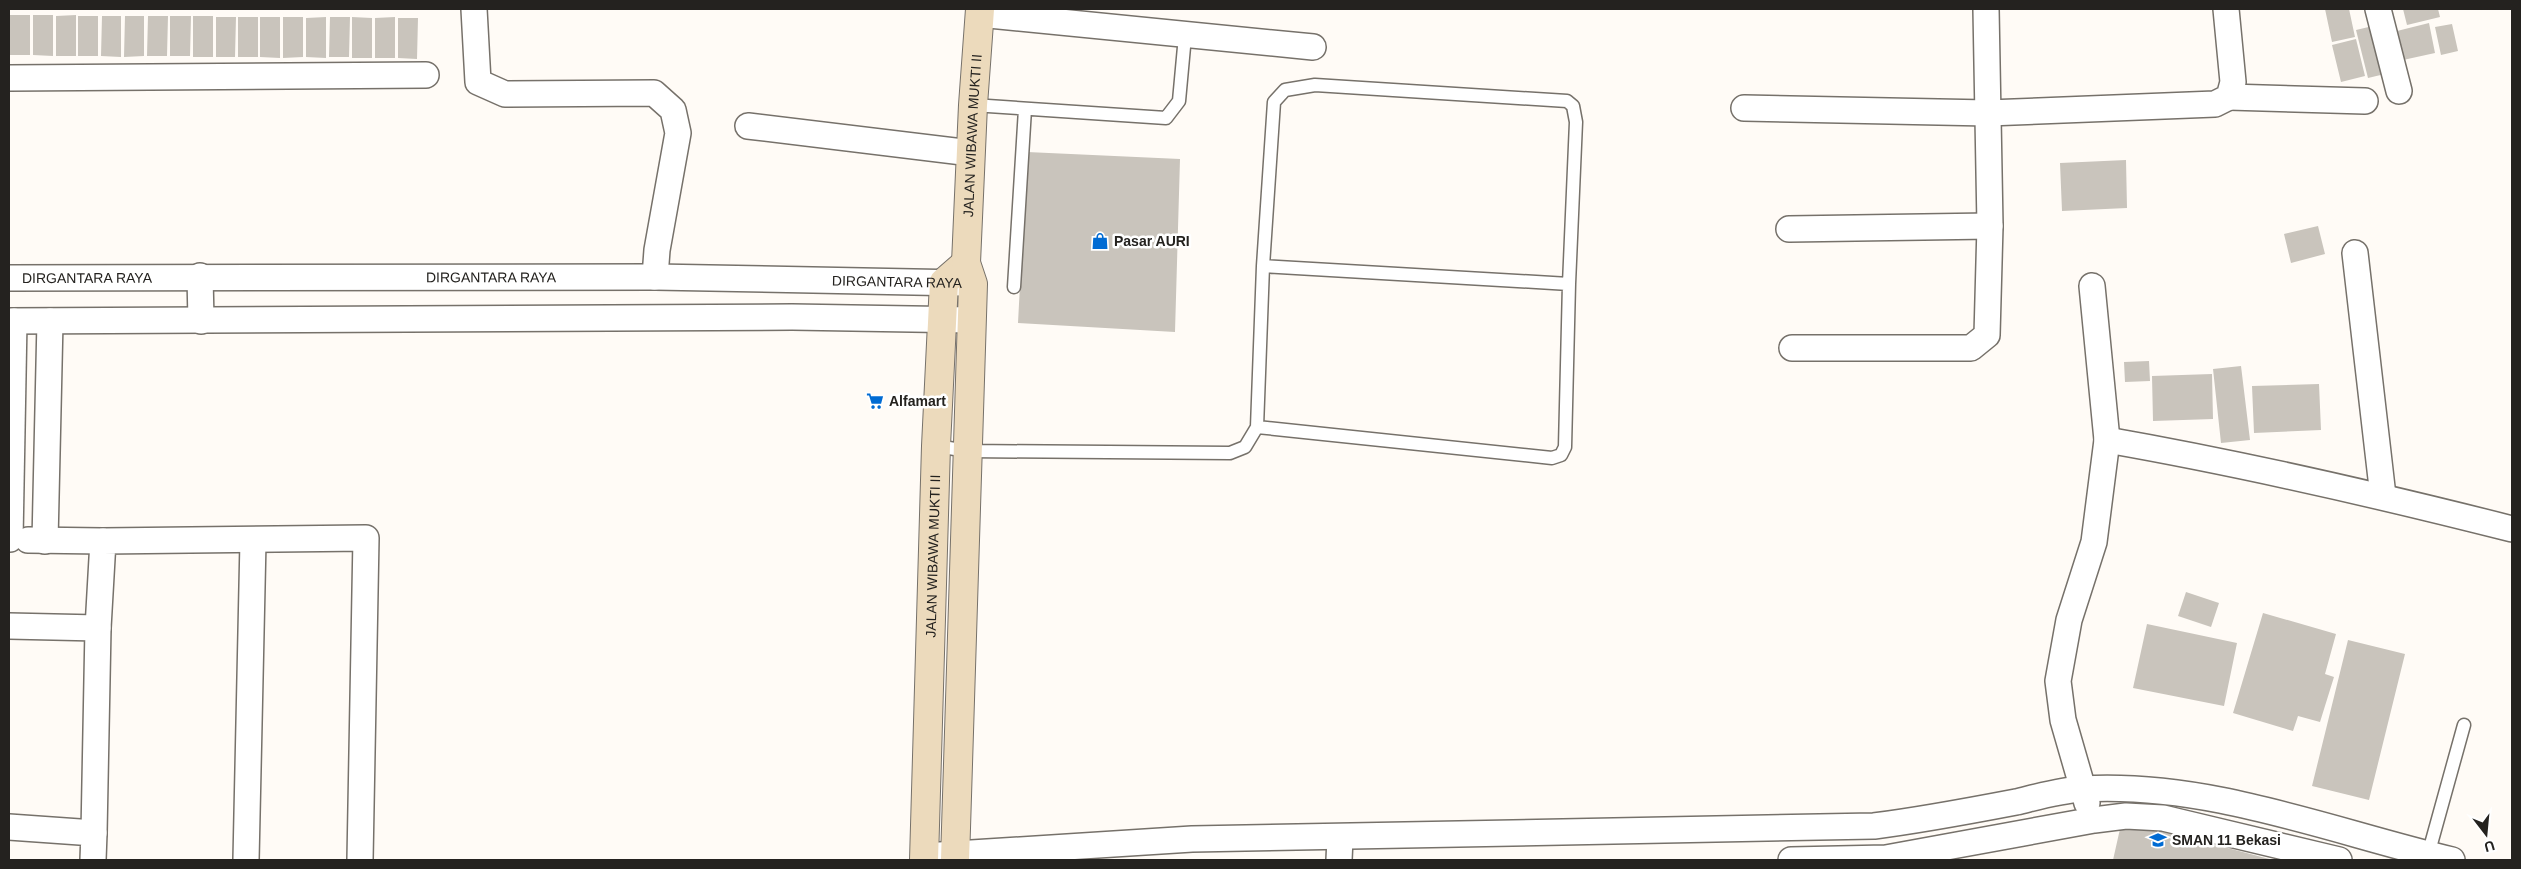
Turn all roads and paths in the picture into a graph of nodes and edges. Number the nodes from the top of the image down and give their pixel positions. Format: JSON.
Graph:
{"nodes":[{"id":1,"x":474,"y":9,"type":"edge"},
{"id":2,"x":1986,"y":9,"type":"edge"},
{"id":3,"x":2226,"y":9,"type":"edge"},
{"id":4,"x":2378,"y":9,"type":"edge"},
{"id":5,"x":980,"y":11,"type":"edge"},
{"id":6,"x":1185,"y":36,"type":"junction"},
{"id":7,"x":1313,"y":48,"type":"dead end"},
{"id":8,"x":426,"y":75,"type":"dead end"},
{"id":9,"x":9,"y":78,"type":"edge"},
{"id":10,"x":2399,"y":91,"type":"dead end"},
{"id":11,"x":2229,"y":97,"type":"junction"},
{"id":12,"x":2365,"y":101,"type":"dead end"},
{"id":13,"x":973,"y":105,"type":"junction"},
{"id":14,"x":1744,"y":108,"type":"dead end"},
{"id":15,"x":1025,"y":109,"type":"junction"},
{"id":16,"x":1988,"y":113,"type":"junction"},
{"id":17,"x":748,"y":126,"type":"dead end"},
{"id":18,"x":971,"y":153,"type":"junction"},
{"id":19,"x":1990,"y":226,"type":"junction"},
{"id":20,"x":1789,"y":229,"type":"dead end"},
{"id":21,"x":2355,"y":253,"type":"dead end"},
{"id":22,"x":1263,"y":266,"type":"junction"},
{"id":23,"x":970,"y":273,"type":"junction"},
{"id":24,"x":200,"y":276,"type":"junction"},
{"id":25,"x":654,"y":277,"type":"junction"},
{"id":26,"x":9,"y":278,"type":"edge"},
{"id":27,"x":794,"y":280,"type":"junction"},
{"id":28,"x":944,"y":282,"type":"junction"},
{"id":29,"x":1569,"y":284,"type":"junction"},
{"id":30,"x":2092,"y":286,"type":"dead end"},
{"id":31,"x":1014,"y":287,"type":"dead end"},
{"id":32,"x":792,"y":317,"type":"junction"},
{"id":33,"x":941,"y":320,"type":"junction"},
{"id":34,"x":972,"y":320,"type":"junction"},
{"id":35,"x":11,"y":321,"type":"edge"},
{"id":36,"x":50,"y":321,"type":"junction"},
{"id":37,"x":201,"y":321,"type":"junction"},
{"id":38,"x":1792,"y":348,"type":"dead end"},
{"id":39,"x":1258,"y":427,"type":"junction"},
{"id":40,"x":2107,"y":440,"type":"junction"},
{"id":41,"x":936,"y":446,"type":"junction"},
{"id":42,"x":968,"y":451,"type":"junction"},
{"id":43,"x":2384,"y":496,"type":"junction"},
{"id":44,"x":2512,"y":529,"type":"edge"},
{"id":45,"x":9,"y":539,"type":"edge"},
{"id":46,"x":45,"y":541,"type":"junction"},
{"id":47,"x":103,"y":541,"type":"junction"},
{"id":48,"x":253,"y":541,"type":"junction"},
{"id":49,"x":9,"y":626,"type":"edge"},
{"id":50,"x":98,"y":628,"type":"junction"},
{"id":51,"x":2464,"y":725,"type":"dead end"},
{"id":52,"x":2081,"y":789,"type":"junction"},
{"id":53,"x":2094,"y":820,"type":"junction"},
{"id":54,"x":1874,"y":826,"type":"junction"},
{"id":55,"x":9,"y":827,"type":"edge"},
{"id":56,"x":94,"y":833,"type":"junction"},
{"id":57,"x":1339,"y":849,"type":"edge"},
{"id":58,"x":955,"y":857,"type":"edge"},
{"id":59,"x":2427,"y":857,"type":"edge"},
{"id":60,"x":924,"y":858,"type":"edge"},
{"id":61,"x":1886,"y":859,"type":"edge"},
{"id":62,"x":93,"y":860,"type":"edge"},
{"id":63,"x":246,"y":860,"type":"edge"},
{"id":64,"x":360,"y":860,"type":"edge"},
{"id":65,"x":1791,"y":860,"type":"edge"},
{"id":66,"x":2339,"y":860,"type":"edge"},
{"id":67,"x":2452,"y":860,"type":"edge"}],
"edges":[{"from":1,"to":25,"type":"street"},
{"from":2,"to":16,"type":"street"},
{"from":3,"to":11,"type":"street"},
{"from":4,"to":10,"type":"street"},
{"from":5,"to":6,"type":"street"},
{"from":5,"to":13,"type":"main road","name":"JALAN WIBAWA MUKTI II"},
{"from":6,"to":7,"type":"street"},
{"from":6,"to":15,"type":"lane"},
{"from":8,"to":9,"type":"street"},
{"from":11,"to":12,"type":"street"},
{"from":11,"to":16,"type":"street"},
{"from":13,"to":15,"type":"lane"},
{"from":13,"to":18,"type":"main road","name":"JALAN WIBAWA MUKTI II"},
{"from":14,"to":16,"type":"street"},
{"from":15,"to":31,"type":"lane"},
{"from":16,"to":19,"type":"street"},
{"from":17,"to":18,"type":"street"},
{"from":18,"to":23,"type":"main road","name":"JALAN WIBAWA MUKTI II"},
{"from":19,"to":20,"type":"street"},
{"from":19,"to":38,"type":"street"},
{"from":21,"to":43,"type":"street"},
{"from":22,"to":29,"type":"lane"},
{"from":22,"to":29,"type":"lane"},
{"from":22,"to":39,"type":"lane"},
{"from":23,"to":28,"type":"main road"},
{"from":23,"to":34,"type":"main road","name":"JALAN WIBAWA MUKTI II"},
{"from":24,"to":25,"type":"street","name":"DIRGANTARA RAYA"},
{"from":24,"to":26,"type":"street","name":"DIRGANTARA RAYA"},
{"from":24,"to":37,"type":"street"},
{"from":25,"to":27,"type":"street","name":"DIRGANTARA RAYA"},
{"from":27,"to":28,"type":"street","name":"DIRGANTARA RAYA"},
{"from":27,"to":32,"type":"street"},
{"from":28,"to":33,"type":"main road","name":"JALAN WIBAWA MUKTI II"},
{"from":29,"to":39,"type":"lane"},
{"from":30,"to":40,"type":"street"},
{"from":32,"to":33,"type":"street"},
{"from":32,"to":37,"type":"street"},
{"from":33,"to":34,"type":"street"},
{"from":33,"to":41,"type":"main road","name":"JALAN WIBAWA MUKTI II"},
{"from":34,"to":42,"type":"main road","name":"JALAN WIBAWA MUKTI II"},
{"from":35,"to":36,"type":"street"},
{"from":35,"to":45,"type":"street"},
{"from":36,"to":37,"type":"street"},
{"from":36,"to":46,"type":"street"},
{"from":39,"to":42,"type":"lane"},
{"from":40,"to":43,"type":"street"},
{"from":40,"to":52,"type":"street"},
{"from":41,"to":42,"type":"lane"},
{"from":41,"to":60,"type":"main road","name":"JALAN WIBAWA MUKTI II"},
{"from":42,"to":58,"type":"main road","name":"JALAN WIBAWA MUKTI II"},
{"from":43,"to":44,"type":"street"},
{"from":45,"to":46,"type":"street"},
{"from":46,"to":47,"type":"street"},
{"from":47,"to":48,"type":"street"},
{"from":47,"to":50,"type":"street"},
{"from":48,"to":63,"type":"street"},
{"from":48,"to":64,"type":"street"},
{"from":49,"to":50,"type":"street"},
{"from":50,"to":56,"type":"street"},
{"from":51,"to":59,"type":"lane"},
{"from":52,"to":53,"type":"street"},
{"from":52,"to":54,"type":"street"},
{"from":52,"to":59,"type":"street"},
{"from":53,"to":61,"type":"street"},
{"from":53,"to":66,"type":"street"},
{"from":54,"to":57,"type":"street"},
{"from":54,"to":61,"type":"street"},
{"from":55,"to":56,"type":"street"},
{"from":56,"to":62,"type":"street"},
{"from":57,"to":58,"type":"street"},
{"from":58,"to":60,"type":"street"},
{"from":59,"to":67,"type":"street"},
{"from":61,"to":65,"type":"street"}]}
